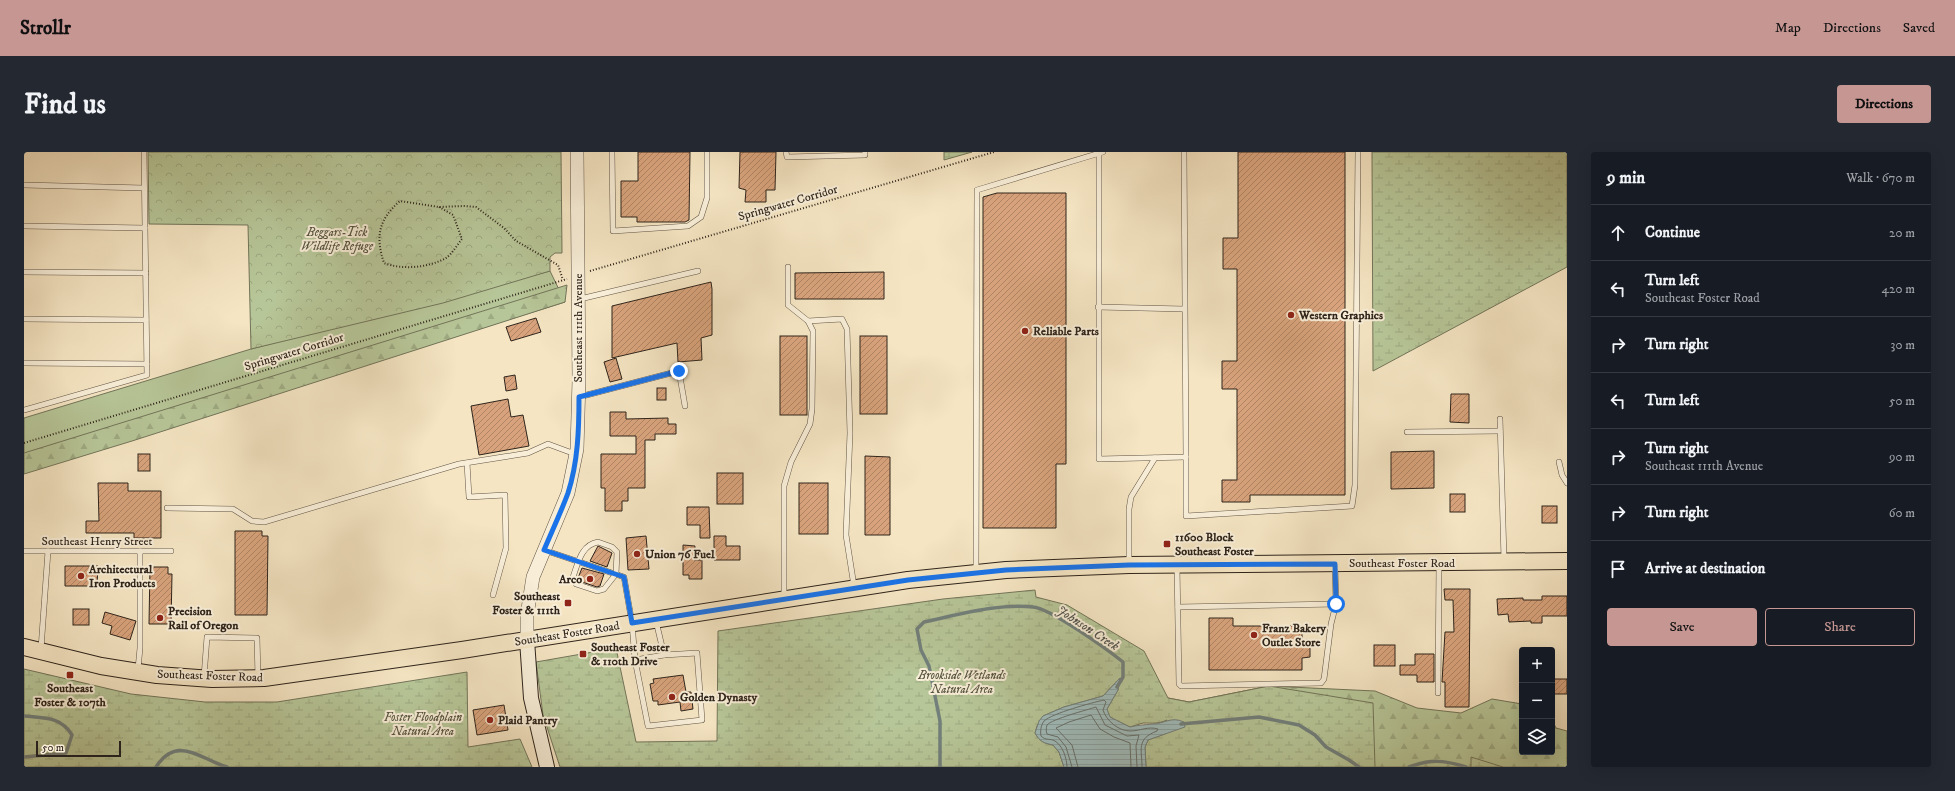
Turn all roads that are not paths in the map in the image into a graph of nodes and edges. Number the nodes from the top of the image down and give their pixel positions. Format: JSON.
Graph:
{"nodes":[{"id":1,"x":144,"y":152,"type":"edge"},
{"id":2,"x":577,"y":152,"type":"edge"},
{"id":3,"x":612,"y":152,"type":"edge"},
{"id":4,"x":707,"y":152,"type":"edge"},
{"id":5,"x":786,"y":152,"type":"edge"},
{"id":6,"x":865,"y":152,"type":"edge"},
{"id":7,"x":1184,"y":152,"type":"edge"},
{"id":8,"x":1358,"y":152,"type":"edge"},
{"id":9,"x":1101,"y":153,"type":"edge"},
{"id":10,"x":24,"y":185,"type":"edge"},
{"id":11,"x":144,"y":188,"type":"junction"},
{"id":12,"x":24,"y":226,"type":"edge"},
{"id":13,"x":145,"y":228,"type":"junction"},
{"id":14,"x":788,"y":267,"type":"dead end"},
{"id":15,"x":698,"y":271,"type":"dead end"},
{"id":16,"x":24,"y":272,"type":"edge"},
{"id":17,"x":146,"y":273,"type":"junction"},
{"id":18,"x":578,"y":299,"type":"junction"},
{"id":19,"x":1098,"y":307,"type":"junction"},
{"id":20,"x":1184,"y":309,"type":"junction"},
{"id":21,"x":24,"y":319,"type":"edge"},
{"id":22,"x":146,"y":320,"type":"junction"},
{"id":23,"x":808,"y":321,"type":"junction"},
{"id":24,"x":24,"y":363,"type":"edge"},
{"id":25,"x":147,"y":364,"type":"junction"},
{"id":26,"x":579,"y":397,"type":"junction"},
{"id":27,"x":685,"y":406,"type":"dead end"},
{"id":28,"x":24,"y":410,"type":"edge"},
{"id":29,"x":1500,"y":419,"type":"dead end"},
{"id":30,"x":1500,"y":430,"type":"junction"},
{"id":31,"x":1407,"y":432,"type":"dead end"},
{"id":32,"x":576,"y":455,"type":"junction"},
{"id":33,"x":1155,"y":458,"type":"junction"},
{"id":34,"x":1186,"y":458,"type":"junction"},
{"id":35,"x":1559,"y":462,"type":"dead end"},
{"id":36,"x":467,"y":463,"type":"junction"},
{"id":37,"x":1567,"y":483,"type":"edge"},
{"id":38,"x":167,"y":508,"type":"dead end"},
{"id":39,"x":544,"y":550,"type":"junction"},
{"id":40,"x":24,"y":551,"type":"edge"},
{"id":41,"x":48,"y":551,"type":"junction"},
{"id":42,"x":140,"y":551,"type":"junction"},
{"id":43,"x":171,"y":551,"type":"dead end"},
{"id":44,"x":1567,"y":561,"type":"edge"},
{"id":45,"x":578,"y":562,"type":"junction"},
{"id":46,"x":1504,"y":562,"type":"junction"},
{"id":47,"x":1440,"y":563,"type":"junction"},
{"id":48,"x":1177,"y":564,"type":"junction"},
{"id":49,"x":1335,"y":564,"type":"junction"},
{"id":50,"x":1129,"y":565,"type":"junction"},
{"id":51,"x":976,"y":572,"type":"junction"},
{"id":52,"x":616,"y":574,"type":"junction"},
{"id":53,"x":854,"y":589,"type":"junction"},
{"id":54,"x":493,"y":595,"type":"dead end"},
{"id":55,"x":784,"y":600,"type":"junction"},
{"id":56,"x":1336,"y":604,"type":"junction"},
{"id":57,"x":1178,"y":607,"type":"junction"},
{"id":58,"x":656,"y":620,"type":"junction"},
{"id":59,"x":632,"y":623,"type":"junction"},
{"id":60,"x":527,"y":640,"type":"junction"},
{"id":61,"x":24,"y":647,"type":"edge"},
{"id":62,"x":41,"y":651,"type":"junction"},
{"id":63,"x":664,"y":655,"type":"junction"},
{"id":64,"x":635,"y":660,"type":"junction"},
{"id":65,"x":138,"y":672,"type":"junction"},
{"id":66,"x":204,"y":678,"type":"junction"},
{"id":67,"x":258,"y":678,"type":"junction"},
{"id":68,"x":1438,"y":693,"type":"dead end"},
{"id":69,"x":547,"y":767,"type":"edge"}],
"edges":[{"from":1,"to":11,"type":"lane"},
{"from":2,"to":18,"type":"street","name":"Southeast 111th Avenue"},
{"from":3,"to":4,"type":"lane"},
{"from":5,"to":6,"type":"lane"},
{"from":7,"to":20,"type":"lane"},
{"from":8,"to":34,"type":"lane"},
{"from":9,"to":19,"type":"lane"},
{"from":9,"to":51,"type":"lane"},
{"from":10,"to":11,"type":"lane"},
{"from":11,"to":13,"type":"lane"},
{"from":12,"to":13,"type":"lane"},
{"from":13,"to":17,"type":"lane"},
{"from":14,"to":23,"type":"lane"},
{"from":15,"to":18,"type":"lane"},
{"from":16,"to":17,"type":"lane"},
{"from":17,"to":22,"type":"lane"},
{"from":18,"to":26,"type":"street","name":"Southeast 111th Avenue"},
{"from":19,"to":20,"type":"lane"},
{"from":19,"to":33,"type":"lane"},
{"from":20,"to":34,"type":"lane"},
{"from":21,"to":22,"type":"lane"},
{"from":22,"to":25,"type":"lane"},
{"from":23,"to":53,"type":"lane"},
{"from":23,"to":55,"type":"lane"},
{"from":24,"to":25,"type":"lane"},
{"from":25,"to":28,"type":"lane"},
{"from":26,"to":27,"type":"lane"},
{"from":26,"to":32,"type":"street","name":"Southeast 111th Avenue"},
{"from":29,"to":30,"type":"lane"},
{"from":30,"to":31,"type":"lane"},
{"from":30,"to":46,"type":"lane"},
{"from":32,"to":36,"type":"lane"},
{"from":32,"to":39,"type":"street","name":"Southeast 111th Avenue"},
{"from":33,"to":34,"type":"lane"},
{"from":33,"to":50,"type":"lane"},
{"from":35,"to":37,"type":"lane"},
{"from":36,"to":38,"type":"lane"},
{"from":36,"to":54,"type":"lane"},
{"from":39,"to":45,"type":"lane"},
{"from":39,"to":60,"type":"street","name":"Southeast 111th Avenue"},
{"from":40,"to":41,"type":"lane","name":"Southeast Henry Street"},
{"from":41,"to":42,"type":"lane","name":"Southeast Henry Street"},
{"from":41,"to":62,"type":"lane"},
{"from":42,"to":43,"type":"lane","name":"Southeast Henry Street"},
{"from":42,"to":65,"type":"lane"},
{"from":44,"to":46,"type":"main road","name":"Southeast Foster Road"},
{"from":45,"to":52,"type":"lane"},
{"from":45,"to":52,"type":"lane"},
{"from":45,"to":52,"type":"lane"},
{"from":46,"to":47,"type":"main road","name":"Southeast Foster Road"},
{"from":47,"to":49,"type":"main road","name":"Southeast Foster Road"},
{"from":47,"to":68,"type":"lane"},
{"from":48,"to":49,"type":"main road","name":"Southeast Foster Road"},
{"from":48,"to":50,"type":"main road","name":"Southeast Foster Road"},
{"from":48,"to":57,"type":"lane"},
{"from":49,"to":56,"type":"lane"},
{"from":50,"to":51,"type":"main road","name":"Southeast Foster Road"},
{"from":51,"to":53,"type":"main road","name":"Southeast Foster Road"},
{"from":52,"to":59,"type":"lane"},
{"from":53,"to":55,"type":"main road","name":"Southeast Foster Road"},
{"from":55,"to":58,"type":"main road","name":"Southeast Foster Road"},
{"from":56,"to":57,"type":"lane"},
{"from":56,"to":57,"type":"lane"},
{"from":58,"to":59,"type":"main road","name":"Southeast Foster Road"},
{"from":58,"to":63,"type":"lane"},
{"from":59,"to":60,"type":"main road","name":"Southeast Foster Road"},
{"from":59,"to":64,"type":"lane"},
{"from":60,"to":67,"type":"main road","name":"Southeast Foster Road"},
{"from":60,"to":69,"type":"main road"},
{"from":61,"to":62,"type":"main road","name":"Southeast Foster Road"},
{"from":62,"to":65,"type":"main road","name":"Southeast Foster Road"},
{"from":63,"to":64,"type":"lane"},
{"from":63,"to":64,"type":"lane"},
{"from":65,"to":66,"type":"main road","name":"Southeast Foster Road"},
{"from":66,"to":67,"type":"main road","name":"Southeast Foster Road"},
{"from":66,"to":67,"type":"lane"}]}
